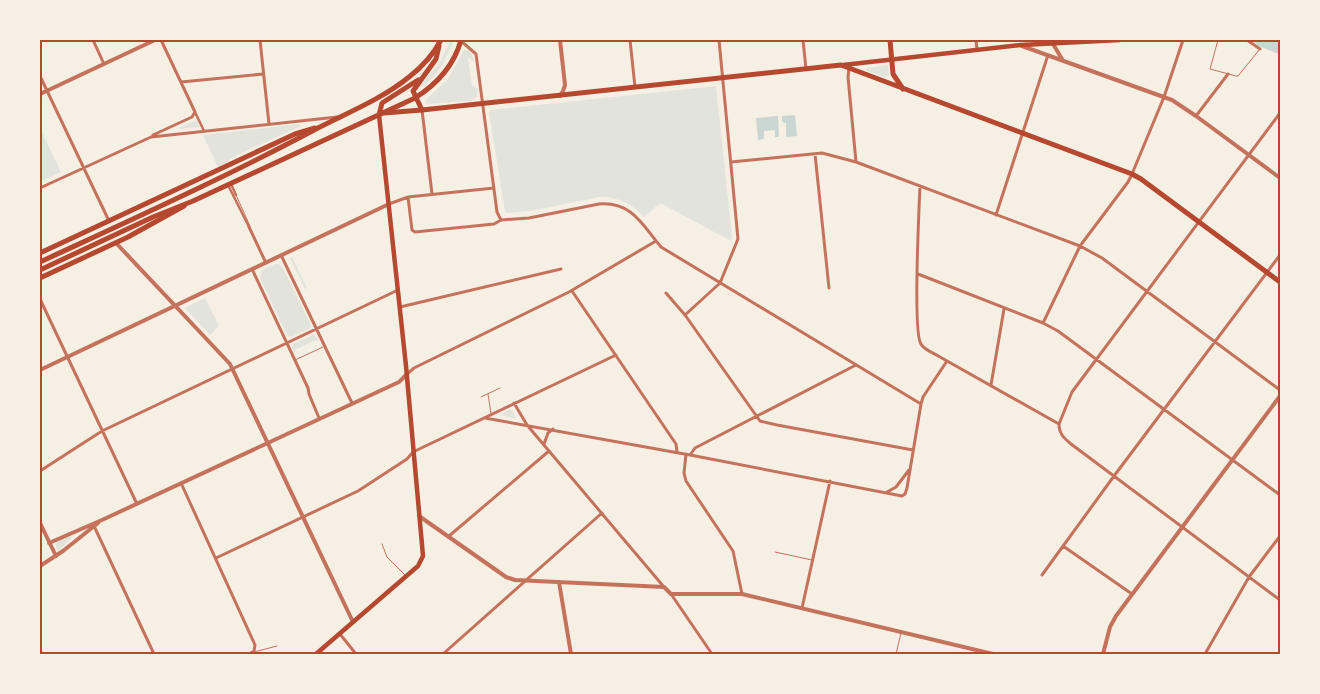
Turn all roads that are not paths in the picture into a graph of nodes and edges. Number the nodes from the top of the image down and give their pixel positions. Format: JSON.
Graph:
{"nodes":[{"id":1,"x":93,"y":40,"type":"edge"},
{"id":2,"x":155,"y":40,"type":"edge"},
{"id":3,"x":161,"y":40,"type":"edge"},
{"id":4,"x":260,"y":40,"type":"edge"},
{"id":5,"x":461,"y":40,"type":"edge"},
{"id":6,"x":560,"y":40,"type":"edge"},
{"id":7,"x":630,"y":40,"type":"edge"},
{"id":8,"x":718,"y":40,"type":"edge"},
{"id":9,"x":803,"y":40,"type":"edge"},
{"id":10,"x":890,"y":40,"type":"edge"},
{"id":11,"x":976,"y":40,"type":"edge"},
{"id":12,"x":1120,"y":40,"type":"edge"},
{"id":13,"x":1183,"y":40,"type":"edge"},
{"id":14,"x":1218,"y":40,"type":"edge"},
{"id":15,"x":1247,"y":40,"type":"edge"},
{"id":16,"x":440,"y":41,"type":"edge"},
{"id":17,"x":1053,"y":42,"type":"edge"},
{"id":18,"x":1021,"y":46,"type":"junction"},
{"id":19,"x":1260,"y":49,"type":"joint"},
{"id":20,"x":977,"y":50,"type":"junction"},
{"id":21,"x":1048,"y":56,"type":"junction"},
{"id":22,"x":892,"y":60,"type":"junction"},
{"id":23,"x":1064,"y":61,"type":"junction"},
{"id":24,"x":104,"y":64,"type":"junction"},
{"id":25,"x":841,"y":65,"type":"junction"},
{"id":26,"x":849,"y":68,"type":"junction"},
{"id":27,"x":806,"y":69,"type":"junction"},
{"id":28,"x":263,"y":74,"type":"junction"},
{"id":29,"x":893,"y":74,"type":"junction"},
{"id":30,"x":1228,"y":74,"type":"junction"},
{"id":31,"x":40,"y":76,"type":"edge"},
{"id":32,"x":422,"y":77,"type":"junction"},
{"id":33,"x":722,"y":78,"type":"junction"},
{"id":34,"x":880,"y":80,"type":"junction"},
{"id":35,"x":181,"y":82,"type":"junction"},
{"id":36,"x":565,"y":85,"type":"junction"},
{"id":37,"x":635,"y":88,"type":"junction"},
{"id":38,"x":903,"y":89,"type":"junction"},
{"id":39,"x":47,"y":91,"type":"junction"},
{"id":40,"x":40,"y":94,"type":"edge"},
{"id":41,"x":577,"y":94,"type":"junction"},
{"id":42,"x":560,"y":96,"type":"junction"},
{"id":43,"x":1164,"y":97,"type":"junction"},
{"id":44,"x":415,"y":98,"type":"junction"},
{"id":45,"x":483,"y":104,"type":"junction"},
{"id":46,"x":422,"y":110,"type":"junction"},
{"id":47,"x":195,"y":112,"type":"junction"},
{"id":48,"x":1280,"y":113,"type":"edge"},
{"id":49,"x":382,"y":114,"type":"junction"},
{"id":50,"x":340,"y":116,"type":"junction"},
{"id":51,"x":1196,"y":116,"type":"junction"},
{"id":52,"x":269,"y":124,"type":"junction"},
{"id":53,"x":320,"y":127,"type":"junction"},
{"id":54,"x":204,"y":131,"type":"junction"},
{"id":55,"x":1022,"y":134,"type":"junction"},
{"id":56,"x":151,"y":137,"type":"junction"},
{"id":57,"x":815,"y":154,"type":"junction"},
{"id":58,"x":1249,"y":154,"type":"junction"},
{"id":59,"x":731,"y":162,"type":"junction"},
{"id":60,"x":856,"y":162,"type":"junction"},
{"id":61,"x":84,"y":168,"type":"junction"},
{"id":62,"x":1132,"y":174,"type":"junction"},
{"id":63,"x":1280,"y":178,"type":"edge"},
{"id":64,"x":230,"y":184,"type":"junction"},
{"id":65,"x":920,"y":186,"type":"junction"},
{"id":66,"x":40,"y":188,"type":"edge"},
{"id":67,"x":494,"y":188,"type":"junction"},
{"id":68,"x":236,"y":194,"type":"joint"},
{"id":69,"x":432,"y":194,"type":"junction"},
{"id":70,"x":408,"y":197,"type":"junction"},
{"id":71,"x":193,"y":201,"type":"junction"},
{"id":72,"x":389,"y":204,"type":"junction"},
{"id":73,"x":996,"y":215,"type":"junction"},
{"id":74,"x":501,"y":220,"type":"junction"},
{"id":75,"x":109,"y":221,"type":"junction"},
{"id":76,"x":1199,"y":222,"type":"junction"},
{"id":77,"x":249,"y":226,"type":"junction"},
{"id":78,"x":656,"y":241,"type":"junction"},
{"id":79,"x":116,"y":242,"type":"junction"},
{"id":80,"x":1080,"y":246,"type":"junction"},
{"id":81,"x":40,"y":253,"type":"edge"},
{"id":82,"x":1280,"y":255,"type":"edge"},
{"id":83,"x":281,"y":256,"type":"junction"},
{"id":84,"x":40,"y":262,"type":"edge"},
{"id":85,"x":266,"y":263,"type":"junction"},
{"id":86,"x":252,"y":269,"type":"junction"},
{"id":87,"x":40,"y":270,"type":"edge"},
{"id":88,"x":561,"y":270,"type":"dead end"},
{"id":89,"x":1267,"y":272,"type":"junction"},
{"id":90,"x":918,"y":274,"type":"junction"},
{"id":91,"x":40,"y":278,"type":"edge"},
{"id":92,"x":1280,"y":282,"type":"edge"},
{"id":93,"x":720,"y":283,"type":"junction"},
{"id":94,"x":829,"y":288,"type":"dead end"},
{"id":95,"x":398,"y":290,"type":"junction"},
{"id":96,"x":572,"y":290,"type":"junction"},
{"id":97,"x":1147,"y":291,"type":"junction"},
{"id":98,"x":666,"y":293,"type":"dead end"},
{"id":99,"x":40,"y":299,"type":"edge"},
{"id":100,"x":176,"y":306,"type":"junction"},
{"id":101,"x":400,"y":307,"type":"junction"},
{"id":102,"x":1004,"y":309,"type":"junction"},
{"id":103,"x":686,"y":315,"type":"junction"},
{"id":104,"x":1043,"y":323,"type":"junction"},
{"id":105,"x":316,"y":329,"type":"junction"},
{"id":106,"x":1215,"y":342,"type":"junction"},
{"id":107,"x":287,"y":343,"type":"junction"},
{"id":108,"x":324,"y":346,"type":"junction"},
{"id":109,"x":616,"y":356,"type":"junction"},
{"id":110,"x":68,"y":358,"type":"junction"},
{"id":111,"x":1096,"y":359,"type":"junction"},
{"id":112,"x":294,"y":360,"type":"junction"},
{"id":113,"x":947,"y":361,"type":"junction"},
{"id":114,"x":856,"y":365,"type":"junction"},
{"id":115,"x":233,"y":369,"type":"junction"},
{"id":116,"x":40,"y":370,"type":"edge"},
{"id":117,"x":406,"y":375,"type":"junction"},
{"id":118,"x":991,"y":385,"type":"junction"},
{"id":119,"x":500,"y":388,"type":"dead end"},
{"id":120,"x":1280,"y":390,"type":"edge"},
{"id":121,"x":488,"y":394,"type":"junction"},
{"id":122,"x":1280,"y":396,"type":"edge"},
{"id":123,"x":481,"y":397,"type":"dead end"},
{"id":124,"x":352,"y":403,"type":"junction"},
{"id":125,"x":514,"y":403,"type":"junction"},
{"id":126,"x":921,"y":404,"type":"junction"},
{"id":127,"x":1164,"y":409,"type":"junction"},
{"id":128,"x":491,"y":415,"type":"junction"},
{"id":129,"x":756,"y":417,"type":"junction"},
{"id":130,"x":319,"y":418,"type":"junction"},
{"id":131,"x":485,"y":418,"type":"junction"},
{"id":132,"x":1059,"y":424,"type":"junction"},
{"id":133,"x":527,"y":425,"type":"junction"},
{"id":134,"x":553,"y":429,"type":"junction"},
{"id":135,"x":102,"y":431,"type":"junction"},
{"id":136,"x":268,"y":442,"type":"junction"},
{"id":137,"x":544,"y":444,"type":"junction"},
{"id":138,"x":549,"y":450,"type":"junction"},
{"id":139,"x":913,"y":450,"type":"junction"},
{"id":140,"x":413,"y":452,"type":"junction"},
{"id":141,"x":677,"y":452,"type":"junction"},
{"id":142,"x":688,"y":454,"type":"junction"},
{"id":143,"x":1232,"y":460,"type":"junction"},
{"id":144,"x":911,"y":468,"type":"junction"},
{"id":145,"x":40,"y":471,"type":"edge"},
{"id":146,"x":1114,"y":476,"type":"junction"},
{"id":147,"x":830,"y":481,"type":"junction"},
{"id":148,"x":181,"y":483,"type":"junction"},
{"id":149,"x":896,"y":487,"type":"junction"},
{"id":150,"x":887,"y":492,"type":"junction"},
{"id":151,"x":898,"y":495,"type":"junction"},
{"id":152,"x":1280,"y":495,"type":"edge"},
{"id":153,"x":137,"y":504,"type":"junction"},
{"id":154,"x":602,"y":513,"type":"junction"},
{"id":155,"x":419,"y":516,"type":"junction"},
{"id":156,"x":304,"y":517,"type":"junction"},
{"id":157,"x":40,"y":523,"type":"edge"},
{"id":158,"x":93,"y":525,"type":"junction"},
{"id":159,"x":1181,"y":526,"type":"junction"},
{"id":160,"x":449,"y":536,"type":"junction"},
{"id":161,"x":1280,"y":536,"type":"edge"},
{"id":162,"x":50,"y":543,"type":"junction"},
{"id":163,"x":382,"y":544,"type":"dead end"},
{"id":164,"x":1064,"y":546,"type":"junction"},
{"id":165,"x":775,"y":552,"type":"dead end"},
{"id":166,"x":56,"y":556,"type":"junction"},
{"id":167,"x":216,"y":558,"type":"junction"},
{"id":168,"x":813,"y":560,"type":"junction"},
{"id":169,"x":40,"y":566,"type":"edge"},
{"id":170,"x":1042,"y":575,"type":"dead end"},
{"id":171,"x":406,"y":577,"type":"junction"},
{"id":172,"x":1249,"y":577,"type":"junction"},
{"id":173,"x":526,"y":581,"type":"junction"},
{"id":174,"x":559,"y":582,"type":"junction"},
{"id":175,"x":664,"y":587,"type":"junction"},
{"id":176,"x":670,"y":594,"type":"junction"},
{"id":177,"x":742,"y":594,"type":"junction"},
{"id":178,"x":1132,"y":594,"type":"junction"},
{"id":179,"x":1280,"y":600,"type":"edge"},
{"id":180,"x":802,"y":608,"type":"junction"},
{"id":181,"x":353,"y":622,"type":"junction"},
{"id":182,"x":901,"y":632,"type":"junction"},
{"id":183,"x":340,"y":634,"type":"junction"},
{"id":184,"x":276,"y":646,"type":"dead end"},
{"id":185,"x":154,"y":654,"type":"edge"},
{"id":186,"x":251,"y":654,"type":"edge"},
{"id":187,"x":316,"y":654,"type":"edge"},
{"id":188,"x":356,"y":654,"type":"edge"},
{"id":189,"x":442,"y":654,"type":"edge"},
{"id":190,"x":571,"y":654,"type":"edge"},
{"id":191,"x":712,"y":654,"type":"edge"},
{"id":192,"x":896,"y":654,"type":"edge"},
{"id":193,"x":993,"y":654,"type":"edge"},
{"id":194,"x":1103,"y":654,"type":"edge"},
{"id":195,"x":1205,"y":654,"type":"edge"}],
"edges":[{"from":1,"to":24,"type":"street"},
{"from":2,"to":24,"type":"street"},
{"from":3,"to":35,"type":"street"},
{"from":4,"to":28,"type":"street"},
{"from":5,"to":44,"type":"main road"},
{"from":5,"to":45,"type":"street"},
{"from":6,"to":36,"type":"street"},
{"from":7,"to":37,"type":"street"},
{"from":8,"to":33,"type":"street"},
{"from":9,"to":27,"type":"street"},
{"from":10,"to":22,"type":"main road"},
{"from":11,"to":20,"type":"street"},
{"from":12,"to":17,"type":"main road"},
{"from":13,"to":43,"type":"street"},
{"from":14,"to":30,"type":"lane"},
{"from":15,"to":19,"type":"street"},
{"from":16,"to":32,"type":"main road"},
{"from":16,"to":50,"type":"main road"},
{"from":17,"to":18,"type":"main road"},
{"from":17,"to":23,"type":"street"},
{"from":18,"to":20,"type":"main road"},
{"from":18,"to":21,"type":"street"},
{"from":19,"to":30,"type":"lane"},
{"from":20,"to":22,"type":"main road"},
{"from":21,"to":23,"type":"street"},
{"from":21,"to":55,"type":"street"},
{"from":22,"to":25,"type":"main road"},
{"from":22,"to":29,"type":"main road"},
{"from":23,"to":43,"type":"street"},
{"from":24,"to":39,"type":"street"},
{"from":25,"to":26,"type":"main road"},
{"from":25,"to":27,"type":"main road"},
{"from":26,"to":34,"type":"main road"},
{"from":26,"to":60,"type":"street"},
{"from":27,"to":33,"type":"main road"},
{"from":28,"to":35,"type":"street"},
{"from":28,"to":52,"type":"street"},
{"from":29,"to":34,"type":"main road"},
{"from":29,"to":38,"type":"main road"},
{"from":30,"to":51,"type":"street"},
{"from":31,"to":39,"type":"street"},
{"from":32,"to":44,"type":"main road"},
{"from":32,"to":49,"type":"main road"},
{"from":33,"to":37,"type":"main road"},
{"from":33,"to":59,"type":"street"},
{"from":34,"to":38,"type":"main road"},
{"from":35,"to":47,"type":"street"},
{"from":36,"to":41,"type":"street"},
{"from":36,"to":42,"type":"street"},
{"from":37,"to":41,"type":"main road"},
{"from":38,"to":55,"type":"main road"},
{"from":39,"to":40,"type":"street"},
{"from":39,"to":61,"type":"street"},
{"from":41,"to":42,"type":"main road"},
{"from":42,"to":45,"type":"main road"},
{"from":43,"to":51,"type":"street"},
{"from":43,"to":62,"type":"street"},
{"from":44,"to":46,"type":"main road"},
{"from":44,"to":49,"type":"main road"},
{"from":45,"to":46,"type":"main road"},
{"from":45,"to":67,"type":"street"},
{"from":46,"to":49,"type":"main road"},
{"from":46,"to":69,"type":"street"},
{"from":47,"to":54,"type":"street"},
{"from":47,"to":56,"type":"street"},
{"from":48,"to":58,"type":"street"},
{"from":49,"to":64,"type":"main road"},
{"from":49,"to":72,"type":"main road"},
{"from":50,"to":52,"type":"street"},
{"from":50,"to":53,"type":"main road"},
{"from":51,"to":58,"type":"street"},
{"from":52,"to":54,"type":"street"},
{"from":53,"to":75,"type":"main road"},
{"from":53,"to":84,"type":"main road"},
{"from":54,"to":56,"type":"street"},
{"from":55,"to":62,"type":"main road"},
{"from":55,"to":73,"type":"street"},
{"from":56,"to":61,"type":"street"},
{"from":57,"to":59,"type":"street"},
{"from":57,"to":60,"type":"street"},
{"from":57,"to":94,"type":"street"},
{"from":58,"to":63,"type":"street"},
{"from":58,"to":76,"type":"street"},
{"from":59,"to":93,"type":"street"},
{"from":60,"to":65,"type":"street"},
{"from":61,"to":66,"type":"street"},
{"from":61,"to":75,"type":"street"},
{"from":62,"to":76,"type":"main road"},
{"from":62,"to":80,"type":"street"},
{"from":64,"to":68,"type":"street"},
{"from":64,"to":71,"type":"main road"},
{"from":64,"to":77,"type":"street"},
{"from":65,"to":73,"type":"street"},
{"from":65,"to":90,"type":"street"},
{"from":67,"to":69,"type":"street"},
{"from":67,"to":74,"type":"street"},
{"from":68,"to":77,"type":"lane"},
{"from":69,"to":70,"type":"street"},
{"from":70,"to":72,"type":"street"},
{"from":70,"to":74,"type":"street"},
{"from":71,"to":79,"type":"main road"},
{"from":71,"to":87,"type":"main road"},
{"from":72,"to":83,"type":"street"},
{"from":72,"to":95,"type":"main road"},
{"from":73,"to":80,"type":"street"},
{"from":74,"to":78,"type":"street"},
{"from":75,"to":81,"type":"main road"},
{"from":76,"to":89,"type":"main road"},
{"from":76,"to":97,"type":"street"},
{"from":77,"to":85,"type":"street"},
{"from":78,"to":93,"type":"street"},
{"from":78,"to":96,"type":"street"},
{"from":79,"to":91,"type":"main road"},
{"from":79,"to":100,"type":"street"},
{"from":80,"to":97,"type":"street"},
{"from":80,"to":104,"type":"street"},
{"from":82,"to":89,"type":"street"},
{"from":83,"to":85,"type":"street"},
{"from":83,"to":105,"type":"street"},
{"from":85,"to":86,"type":"street"},
{"from":86,"to":100,"type":"street"},
{"from":86,"to":107,"type":"street"},
{"from":88,"to":101,"type":"street"},
{"from":89,"to":92,"type":"main road"},
{"from":89,"to":106,"type":"street"},
{"from":90,"to":102,"type":"street"},
{"from":90,"to":113,"type":"street"},
{"from":93,"to":103,"type":"street"},
{"from":93,"to":114,"type":"street"},
{"from":95,"to":101,"type":"main road"},
{"from":95,"to":105,"type":"street"},
{"from":96,"to":109,"type":"street"},
{"from":96,"to":117,"type":"street"},
{"from":97,"to":106,"type":"street"},
{"from":97,"to":111,"type":"street"},
{"from":98,"to":103,"type":"street"},
{"from":99,"to":110,"type":"street"},
{"from":100,"to":110,"type":"street"},
{"from":100,"to":115,"type":"street"},
{"from":101,"to":117,"type":"main road"},
{"from":102,"to":104,"type":"street"},
{"from":102,"to":118,"type":"street"},
{"from":103,"to":129,"type":"street"},
{"from":104,"to":111,"type":"street"},
{"from":105,"to":107,"type":"street"},
{"from":105,"to":108,"type":"street"},
{"from":106,"to":120,"type":"street"},
{"from":106,"to":127,"type":"street"},
{"from":107,"to":112,"type":"street"},
{"from":107,"to":115,"type":"street"},
{"from":108,"to":112,"type":"lane"},
{"from":108,"to":124,"type":"street"},
{"from":109,"to":125,"type":"street"},
{"from":109,"to":141,"type":"street"},
{"from":110,"to":116,"type":"street"},
{"from":110,"to":135,"type":"street"},
{"from":111,"to":127,"type":"street"},
{"from":111,"to":132,"type":"street"},
{"from":112,"to":130,"type":"street"},
{"from":113,"to":118,"type":"street"},
{"from":113,"to":126,"type":"street"},
{"from":114,"to":126,"type":"street"},
{"from":114,"to":129,"type":"street"},
{"from":115,"to":135,"type":"street"},
{"from":115,"to":136,"type":"street"},
{"from":117,"to":124,"type":"street"},
{"from":117,"to":140,"type":"main road"},
{"from":118,"to":132,"type":"street"},
{"from":119,"to":121,"type":"lane"},
{"from":121,"to":123,"type":"lane"},
{"from":121,"to":128,"type":"lane"},
{"from":122,"to":143,"type":"street"},
{"from":124,"to":130,"type":"street"},
{"from":125,"to":128,"type":"street"},
{"from":125,"to":133,"type":"street"},
{"from":126,"to":139,"type":"street"},
{"from":127,"to":143,"type":"street"},
{"from":127,"to":146,"type":"street"},
{"from":128,"to":131,"type":"street"},
{"from":129,"to":139,"type":"street"},
{"from":129,"to":142,"type":"street"},
{"from":130,"to":136,"type":"street"},
{"from":131,"to":133,"type":"street"},
{"from":131,"to":140,"type":"street"},
{"from":132,"to":146,"type":"street"},
{"from":133,"to":134,"type":"street"},
{"from":133,"to":137,"type":"street"},
{"from":134,"to":137,"type":"street"},
{"from":134,"to":141,"type":"street"},
{"from":135,"to":145,"type":"street"},
{"from":135,"to":153,"type":"street"},
{"from":136,"to":148,"type":"street"},
{"from":136,"to":156,"type":"street"},
{"from":137,"to":138,"type":"street"},
{"from":138,"to":154,"type":"street"},
{"from":138,"to":160,"type":"street"},
{"from":139,"to":144,"type":"street"},
{"from":140,"to":155,"type":"main road"},
{"from":140,"to":156,"type":"street"},
{"from":141,"to":142,"type":"street"},
{"from":142,"to":147,"type":"street"},
{"from":142,"to":177,"type":"street"},
{"from":143,"to":152,"type":"street"},
{"from":143,"to":159,"type":"street"},
{"from":144,"to":149,"type":"street"},
{"from":144,"to":151,"type":"street"},
{"from":146,"to":159,"type":"street"},
{"from":146,"to":164,"type":"street"},
{"from":147,"to":150,"type":"street"},
{"from":147,"to":168,"type":"street"},
{"from":148,"to":153,"type":"street"},
{"from":148,"to":167,"type":"street"},
{"from":149,"to":150,"type":"street"},
{"from":149,"to":151,"type":"street"},
{"from":150,"to":151,"type":"street"},
{"from":153,"to":158,"type":"street"},
{"from":154,"to":173,"type":"street"},
{"from":154,"to":175,"type":"street"},
{"from":155,"to":160,"type":"street"},
{"from":155,"to":171,"type":"main road"},
{"from":156,"to":167,"type":"street"},
{"from":156,"to":181,"type":"street"},
{"from":157,"to":162,"type":"street"},
{"from":158,"to":162,"type":"street"},
{"from":158,"to":166,"type":"street"},
{"from":158,"to":185,"type":"street"},
{"from":159,"to":172,"type":"street"},
{"from":159,"to":178,"type":"street"},
{"from":160,"to":173,"type":"street"},
{"from":161,"to":172,"type":"street"},
{"from":162,"to":166,"type":"street"},
{"from":163,"to":171,"type":"lane"},
{"from":164,"to":170,"type":"street"},
{"from":164,"to":178,"type":"street"},
{"from":165,"to":168,"type":"lane"},
{"from":166,"to":169,"type":"street"},
{"from":167,"to":186,"type":"street"},
{"from":168,"to":180,"type":"street"},
{"from":171,"to":181,"type":"main road"},
{"from":172,"to":179,"type":"street"},
{"from":172,"to":195,"type":"street"},
{"from":173,"to":174,"type":"street"},
{"from":173,"to":189,"type":"street"},
{"from":174,"to":175,"type":"street"},
{"from":174,"to":190,"type":"street"},
{"from":175,"to":176,"type":"street"},
{"from":176,"to":177,"type":"street"},
{"from":176,"to":191,"type":"street"},
{"from":177,"to":180,"type":"street"},
{"from":178,"to":194,"type":"street"},
{"from":180,"to":182,"type":"street"},
{"from":181,"to":183,"type":"main road"},
{"from":182,"to":192,"type":"lane"},
{"from":182,"to":193,"type":"street"},
{"from":183,"to":187,"type":"main road"},
{"from":183,"to":188,"type":"street"},
{"from":184,"to":186,"type":"lane"}]}
